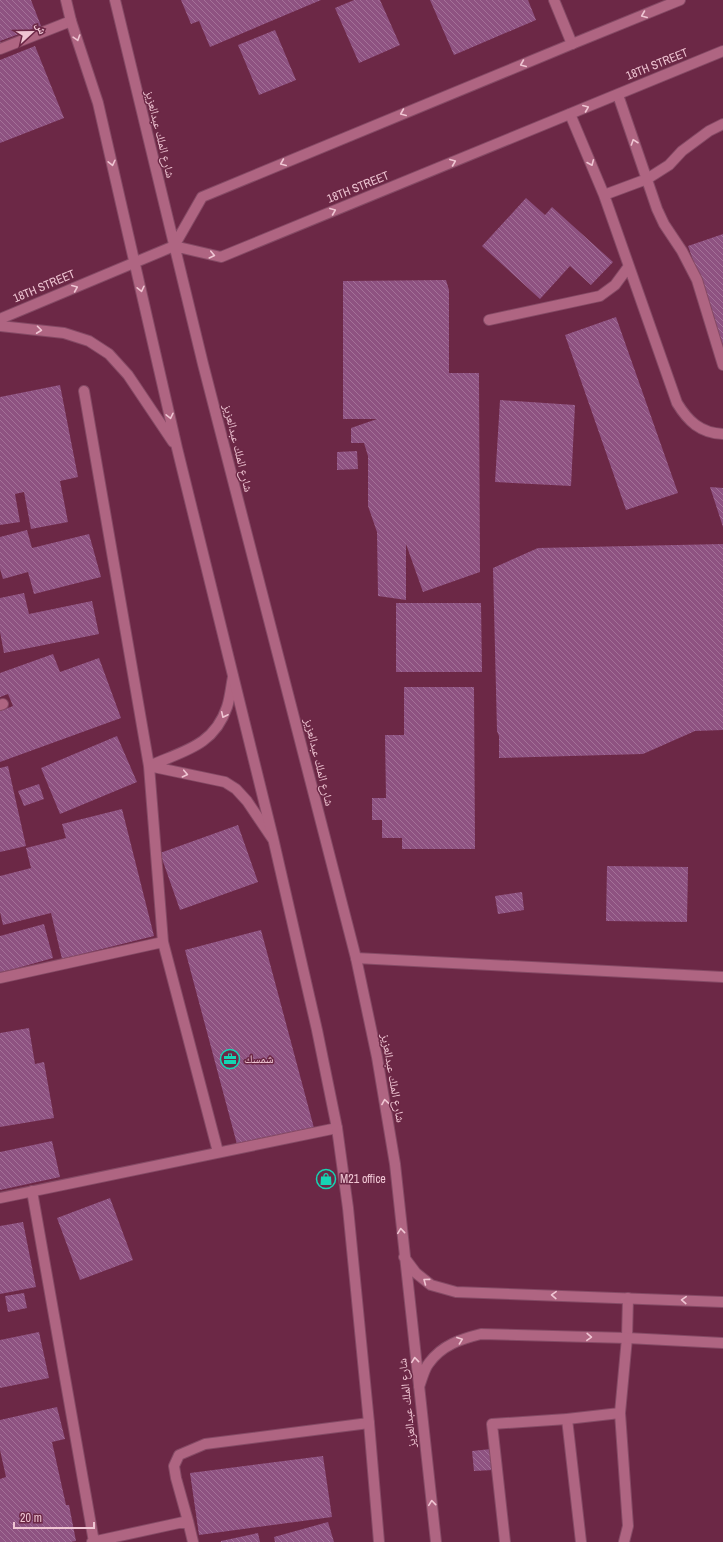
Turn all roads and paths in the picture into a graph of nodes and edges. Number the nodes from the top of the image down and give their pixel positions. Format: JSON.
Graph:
{"nodes":[{"id":1,"x":66,"y":0,"type":"edge"},
{"id":2,"x":115,"y":0,"type":"edge"},
{"id":3,"x":554,"y":0,"type":"edge"},
{"id":4,"x":680,"y":0,"type":"edge"},
{"id":5,"x":71,"y":21,"type":"junction"},
{"id":6,"x":572,"y":44,"type":"junction"},
{"id":7,"x":0,"y":49,"type":"edge"},
{"id":8,"x":723,"y":51,"type":"edge"},
{"id":9,"x":618,"y":95,"type":"junction"},
{"id":10,"x":570,"y":114,"type":"junction"},
{"id":11,"x":723,"y":124,"type":"edge"},
{"id":12,"x":647,"y":179,"type":"junction"},
{"id":13,"x":604,"y":195,"type":"junction"},
{"id":14,"x":174,"y":246,"type":"junction"},
{"id":15,"x":135,"y":263,"type":"junction"},
{"id":16,"x":629,"y":266,"type":"junction"},
{"id":17,"x":0,"y":319,"type":"edge"},
{"id":18,"x":489,"y":320,"type":"dead end"},
{"id":19,"x":0,"y":326,"type":"edge"},
{"id":20,"x":723,"y":365,"type":"edge"},
{"id":21,"x":84,"y":391,"type":"dead end"},
{"id":22,"x":723,"y":434,"type":"edge"},
{"id":23,"x":177,"y":448,"type":"junction"},
{"id":24,"x":233,"y":677,"type":"junction"},
{"id":25,"x":149,"y":766,"type":"junction"},
{"id":26,"x":273,"y":838,"type":"junction"},
{"id":27,"x":163,"y":942,"type":"junction"},
{"id":28,"x":356,"y":958,"type":"junction"},
{"id":29,"x":723,"y":977,"type":"edge"},
{"id":30,"x":0,"y":978,"type":"edge"},
{"id":31,"x":337,"y":1128,"type":"junction"},
{"id":32,"x":218,"y":1152,"type":"junction"},
{"id":33,"x":32,"y":1191,"type":"junction"},
{"id":34,"x":0,"y":1198,"type":"edge"},
{"id":35,"x":404,"y":1257,"type":"junction"},
{"id":36,"x":628,"y":1298,"type":"junction"},
{"id":37,"x":723,"y":1302,"type":"edge"},
{"id":38,"x":627,"y":1338,"type":"junction"},
{"id":39,"x":723,"y":1343,"type":"edge"},
{"id":40,"x":418,"y":1388,"type":"junction"},
{"id":41,"x":620,"y":1413,"type":"junction"},
{"id":42,"x":567,"y":1419,"type":"junction"},
{"id":43,"x":369,"y":1423,"type":"junction"},
{"id":44,"x":188,"y":1521,"type":"junction"},
{"id":45,"x":93,"y":1542,"type":"edge"},
{"id":46,"x":193,"y":1542,"type":"edge"},
{"id":47,"x":380,"y":1542,"type":"edge"},
{"id":48,"x":436,"y":1542,"type":"edge"},
{"id":49,"x":505,"y":1542,"type":"edge"},
{"id":50,"x":581,"y":1542,"type":"edge"},
{"id":51,"x":624,"y":1542,"type":"edge"}],
"edges":[{"from":1,"to":5,"type":"street"},
{"from":2,"to":14,"type":"street","name":"شارع الملك عبدالعزيز"},
{"from":3,"to":6,"type":"street"},
{"from":4,"to":6,"type":"street","one_way":true},
{"from":5,"to":7,"type":"street"},
{"from":5,"to":15,"type":"street","one_way":true},
{"from":6,"to":14,"type":"street","one_way":true},
{"from":8,"to":9,"type":"street","name":"18TH STREET"},
{"from":10,"to":9,"type":"street","name":"18TH STREET","one_way":true},
{"from":12,"to":9,"type":"street","one_way":true},
{"from":10,"to":13,"type":"street","one_way":true},
{"from":14,"to":10,"type":"street","name":"18TH STREET","one_way":true},
{"from":11,"to":12,"type":"street"},
{"from":12,"to":13,"type":"street"},
{"from":12,"to":20,"type":"street"},
{"from":13,"to":16,"type":"street"},
{"from":14,"to":15,"type":"street","name":"18TH STREET"},
{"from":14,"to":28,"type":"street","name":"شارع الملك عبدالعزيز"},
{"from":17,"to":15,"type":"street","name":"18TH STREET","one_way":true},
{"from":15,"to":23,"type":"street","one_way":true},
{"from":16,"to":18,"type":"street"},
{"from":16,"to":22,"type":"street"},
{"from":19,"to":23,"type":"street","one_way":true},
{"from":21,"to":25,"type":"street"},
{"from":23,"to":24,"type":"street"},
{"from":24,"to":25,"type":"street","one_way":true},
{"from":24,"to":26,"type":"street"},
{"from":25,"to":26,"type":"street","one_way":true},
{"from":25,"to":27,"type":"street"},
{"from":26,"to":31,"type":"street"},
{"from":27,"to":30,"type":"street"},
{"from":27,"to":32,"type":"street"},
{"from":28,"to":29,"type":"street"},
{"from":35,"to":28,"type":"street","name":"شارع الملك عبدالعزيز","one_way":true},
{"from":31,"to":32,"type":"street"},
{"from":31,"to":43,"type":"street"},
{"from":32,"to":33,"type":"street"},
{"from":33,"to":34,"type":"street"},
{"from":33,"to":45,"type":"street"},
{"from":36,"to":35,"type":"street","one_way":true},
{"from":40,"to":35,"type":"street","name":"شارع الملك عبدالعزيز","one_way":true},
{"from":37,"to":36,"type":"street","one_way":true},
{"from":36,"to":38,"type":"street"},
{"from":38,"to":39,"type":"street"},
{"from":40,"to":38,"type":"street","one_way":true},
{"from":38,"to":41,"type":"street"},
{"from":48,"to":40,"type":"street","name":"شارع الملك عبدالعزيز","one_way":true},
{"from":41,"to":42,"type":"street"},
{"from":41,"to":51,"type":"street"},
{"from":42,"to":49,"type":"street"},
{"from":42,"to":50,"type":"street"},
{"from":43,"to":44,"type":"street"},
{"from":43,"to":47,"type":"street"},
{"from":44,"to":45,"type":"street"},
{"from":44,"to":46,"type":"street"}]}
